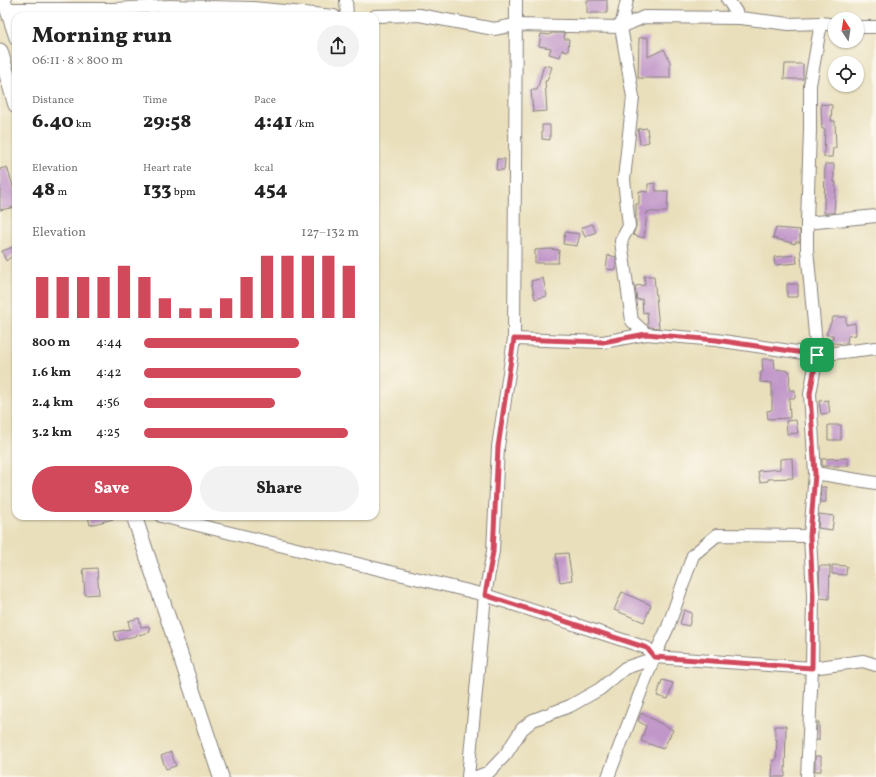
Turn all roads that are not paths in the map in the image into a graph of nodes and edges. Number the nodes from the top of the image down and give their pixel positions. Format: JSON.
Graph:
{"nodes":[{"id":1,"x":346,"y":0,"type":"edge"},
{"id":2,"x":516,"y":0,"type":"edge"},
{"id":3,"x":627,"y":0,"type":"edge"},
{"id":4,"x":728,"y":0,"type":"edge"},
{"id":5,"x":5,"y":4,"type":"edge"},
{"id":6,"x":168,"y":7,"type":"edge"},
{"id":7,"x":294,"y":12,"type":"edge"},
{"id":8,"x":347,"y":12,"type":"edge"},
{"id":9,"x":379,"y":16,"type":"edge"},
{"id":10,"x":740,"y":18,"type":"junction"},
{"id":11,"x":821,"y":23,"type":"junction"},
{"id":12,"x":828,"y":24,"type":"edge"},
{"id":13,"x":515,"y":25,"type":"junction"},
{"id":14,"x":12,"y":26,"type":"edge"},
{"id":15,"x":621,"y":27,"type":"junction"},
{"id":16,"x":864,"y":27,"type":"edge"},
{"id":17,"x":876,"y":27,"type":"edge"},
{"id":18,"x":0,"y":51,"type":"edge"},
{"id":19,"x":12,"y":92,"type":"edge"},
{"id":20,"x":876,"y":216,"type":"edge"},
{"id":21,"x":807,"y":223,"type":"junction"},
{"id":22,"x":646,"y":334,"type":"junction"},
{"id":23,"x":514,"y":339,"type":"junction"},
{"id":24,"x":876,"y":348,"type":"edge"},
{"id":25,"x":817,"y":355,"type":"junction"},
{"id":26,"x":815,"y":474,"type":"junction"},
{"id":27,"x":876,"y":483,"type":"edge"},
{"id":28,"x":135,"y":520,"type":"edge"},
{"id":29,"x":177,"y":520,"type":"edge"},
{"id":30,"x":810,"y":536,"type":"junction"},
{"id":31,"x":485,"y":595,"type":"junction"},
{"id":32,"x":654,"y":657,"type":"junction"},
{"id":33,"x":876,"y":665,"type":"edge"},
{"id":34,"x":812,"y":668,"type":"junction"},
{"id":35,"x":221,"y":777,"type":"edge"},
{"id":36,"x":468,"y":777,"type":"edge"},
{"id":37,"x":476,"y":777,"type":"edge"},
{"id":38,"x":608,"y":777,"type":"edge"},
{"id":39,"x":807,"y":777,"type":"edge"}],
"edges":[{"from":1,"to":8,"type":"street"},
{"from":2,"to":13,"type":"street"},
{"from":3,"to":15,"type":"street"},
{"from":4,"to":10,"type":"street"},
{"from":5,"to":6,"type":"street"},
{"from":5,"to":14,"type":"street"},
{"from":6,"to":7,"type":"street"},
{"from":9,"to":13,"type":"street"},
{"from":10,"to":11,"type":"street"},
{"from":10,"to":15,"type":"street"},
{"from":11,"to":12,"type":"street"},
{"from":11,"to":21,"type":"street"},
{"from":13,"to":15,"type":"street"},
{"from":13,"to":23,"type":"street"},
{"from":15,"to":22,"type":"street"},
{"from":16,"to":17,"type":"street"},
{"from":18,"to":19,"type":"main road"},
{"from":20,"to":21,"type":"street"},
{"from":21,"to":25,"type":"street"},
{"from":22,"to":23,"type":"street"},
{"from":22,"to":25,"type":"street"},
{"from":23,"to":31,"type":"street"},
{"from":24,"to":25,"type":"street"},
{"from":25,"to":26,"type":"street"},
{"from":26,"to":27,"type":"street"},
{"from":26,"to":30,"type":"street"},
{"from":28,"to":35,"type":"main road"},
{"from":29,"to":31,"type":"street"},
{"from":30,"to":32,"type":"street"},
{"from":30,"to":34,"type":"street"},
{"from":31,"to":32,"type":"street"},
{"from":31,"to":36,"type":"street"},
{"from":32,"to":34,"type":"street"},
{"from":32,"to":37,"type":"street"},
{"from":32,"to":38,"type":"street"},
{"from":33,"to":34,"type":"street"},
{"from":34,"to":39,"type":"street"}]}
